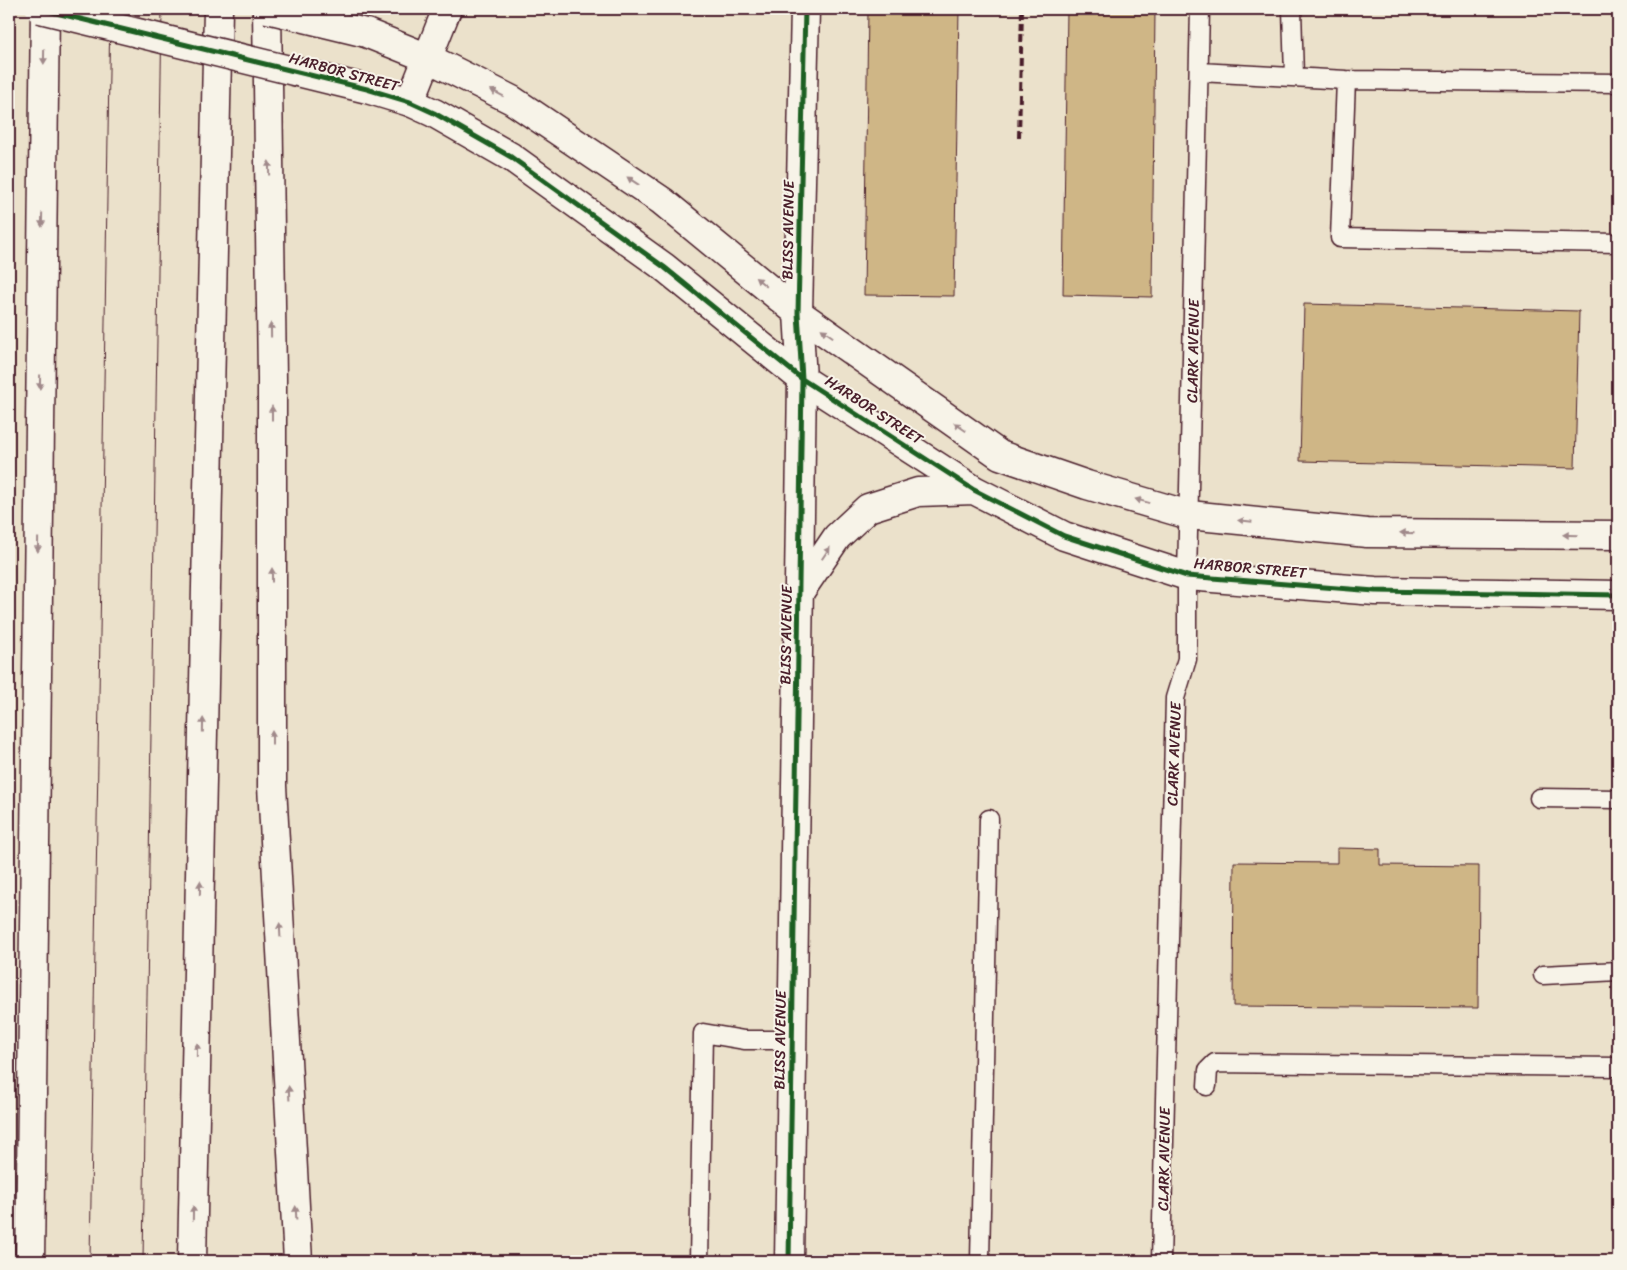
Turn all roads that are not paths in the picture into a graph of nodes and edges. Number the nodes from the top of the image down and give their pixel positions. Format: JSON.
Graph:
{"nodes":[{"id":1,"x":40,"y":9,"type":"edge"},
{"id":2,"x":44,"y":9,"type":"edge"},
{"id":3,"x":218,"y":9,"type":"edge"},
{"id":4,"x":267,"y":9,"type":"edge"},
{"id":5,"x":447,"y":9,"type":"edge"},
{"id":6,"x":805,"y":9,"type":"edge"},
{"id":7,"x":1200,"y":9,"type":"edge"},
{"id":8,"x":1292,"y":9,"type":"edge"},
{"id":9,"x":428,"y":58,"type":"junction"},
{"id":10,"x":1199,"y":72,"type":"junction"},
{"id":11,"x":1294,"y":77,"type":"junction"},
{"id":12,"x":1346,"y":80,"type":"junction"},
{"id":13,"x":1618,"y":83,"type":"edge"},
{"id":14,"x":410,"y":102,"type":"junction"},
{"id":15,"x":1618,"y":243,"type":"edge"},
{"id":16,"x":798,"y":313,"type":"junction"},
{"id":17,"x":802,"y":378,"type":"junction"},
{"id":18,"x":974,"y":490,"type":"junction"},
{"id":19,"x":1189,"y":515,"type":"junction"},
{"id":20,"x":1618,"y":535,"type":"edge"},
{"id":21,"x":1187,"y":576,"type":"junction"},
{"id":22,"x":799,"y":593,"type":"junction"},
{"id":23,"x":1618,"y":595,"type":"edge"},
{"id":24,"x":1539,"y":798,"type":"dead end"},
{"id":25,"x":1618,"y":798,"type":"edge"},
{"id":26,"x":989,"y":819,"type":"dead end"},
{"id":27,"x":1618,"y":971,"type":"edge"},
{"id":28,"x":1543,"y":975,"type":"dead end"},
{"id":29,"x":792,"y":1040,"type":"junction"},
{"id":30,"x":1618,"y":1067,"type":"edge"},
{"id":31,"x":1207,"y":1086,"type":"dead end"},
{"id":32,"x":30,"y":1261,"type":"edge"},
{"id":33,"x":192,"y":1261,"type":"edge"},
{"id":34,"x":298,"y":1261,"type":"edge"},
{"id":35,"x":699,"y":1261,"type":"edge"},
{"id":36,"x":789,"y":1261,"type":"edge"},
{"id":37,"x":980,"y":1261,"type":"edge"},
{"id":38,"x":1161,"y":1261,"type":"edge"}],
"edges":[{"from":1,"to":14,"type":"main road","name":"HARBOR STREET","bridge":true},
{"from":2,"to":32,"type":"main road","one_way":true},
{"from":33,"to":3,"type":"main road","one_way":true},
{"from":4,"to":9,"type":"main road","bridge":true},
{"from":34,"to":4,"type":"main road","one_way":true},
{"from":5,"to":9,"type":"main road"},
{"from":6,"to":16,"type":"main road","name":"BLISS AVENUE"},
{"from":7,"to":10,"type":"lane","name":"CLARK AVENUE"},
{"from":8,"to":11,"type":"lane"},
{"from":9,"to":14,"type":"main road"},
{"from":16,"to":9,"type":"main road","one_way":true},
{"from":10,"to":11,"type":"lane"},
{"from":10,"to":19,"type":"lane","name":"CLARK AVENUE"},
{"from":11,"to":12,"type":"lane"},
{"from":12,"to":13,"type":"lane"},
{"from":12,"to":15,"type":"lane"},
{"from":14,"to":17,"type":"main road","name":"HARBOR STREET"},
{"from":16,"to":17,"type":"main road","name":"BLISS AVENUE"},
{"from":19,"to":16,"type":"main road","one_way":true},
{"from":17,"to":18,"type":"main road","name":"HARBOR STREET"},
{"from":17,"to":22,"type":"main road","name":"BLISS AVENUE"},
{"from":18,"to":21,"type":"main road","name":"HARBOR STREET"},
{"from":22,"to":18,"type":"main road","one_way":true},
{"from":20,"to":19,"type":"main road","one_way":true},
{"from":19,"to":21,"type":"lane","name":"CLARK AVENUE"},
{"from":21,"to":23,"type":"main road","name":"HARBOR STREET"},
{"from":21,"to":38,"type":"lane","name":"CLARK AVENUE"},
{"from":22,"to":29,"type":"main road","name":"BLISS AVENUE"},
{"from":24,"to":25,"type":"lane"},
{"from":26,"to":37,"type":"lane"},
{"from":27,"to":28,"type":"lane"},
{"from":29,"to":35,"type":"lane"},
{"from":29,"to":36,"type":"main road","name":"BLISS AVENUE"},
{"from":30,"to":31,"type":"lane"}]}
